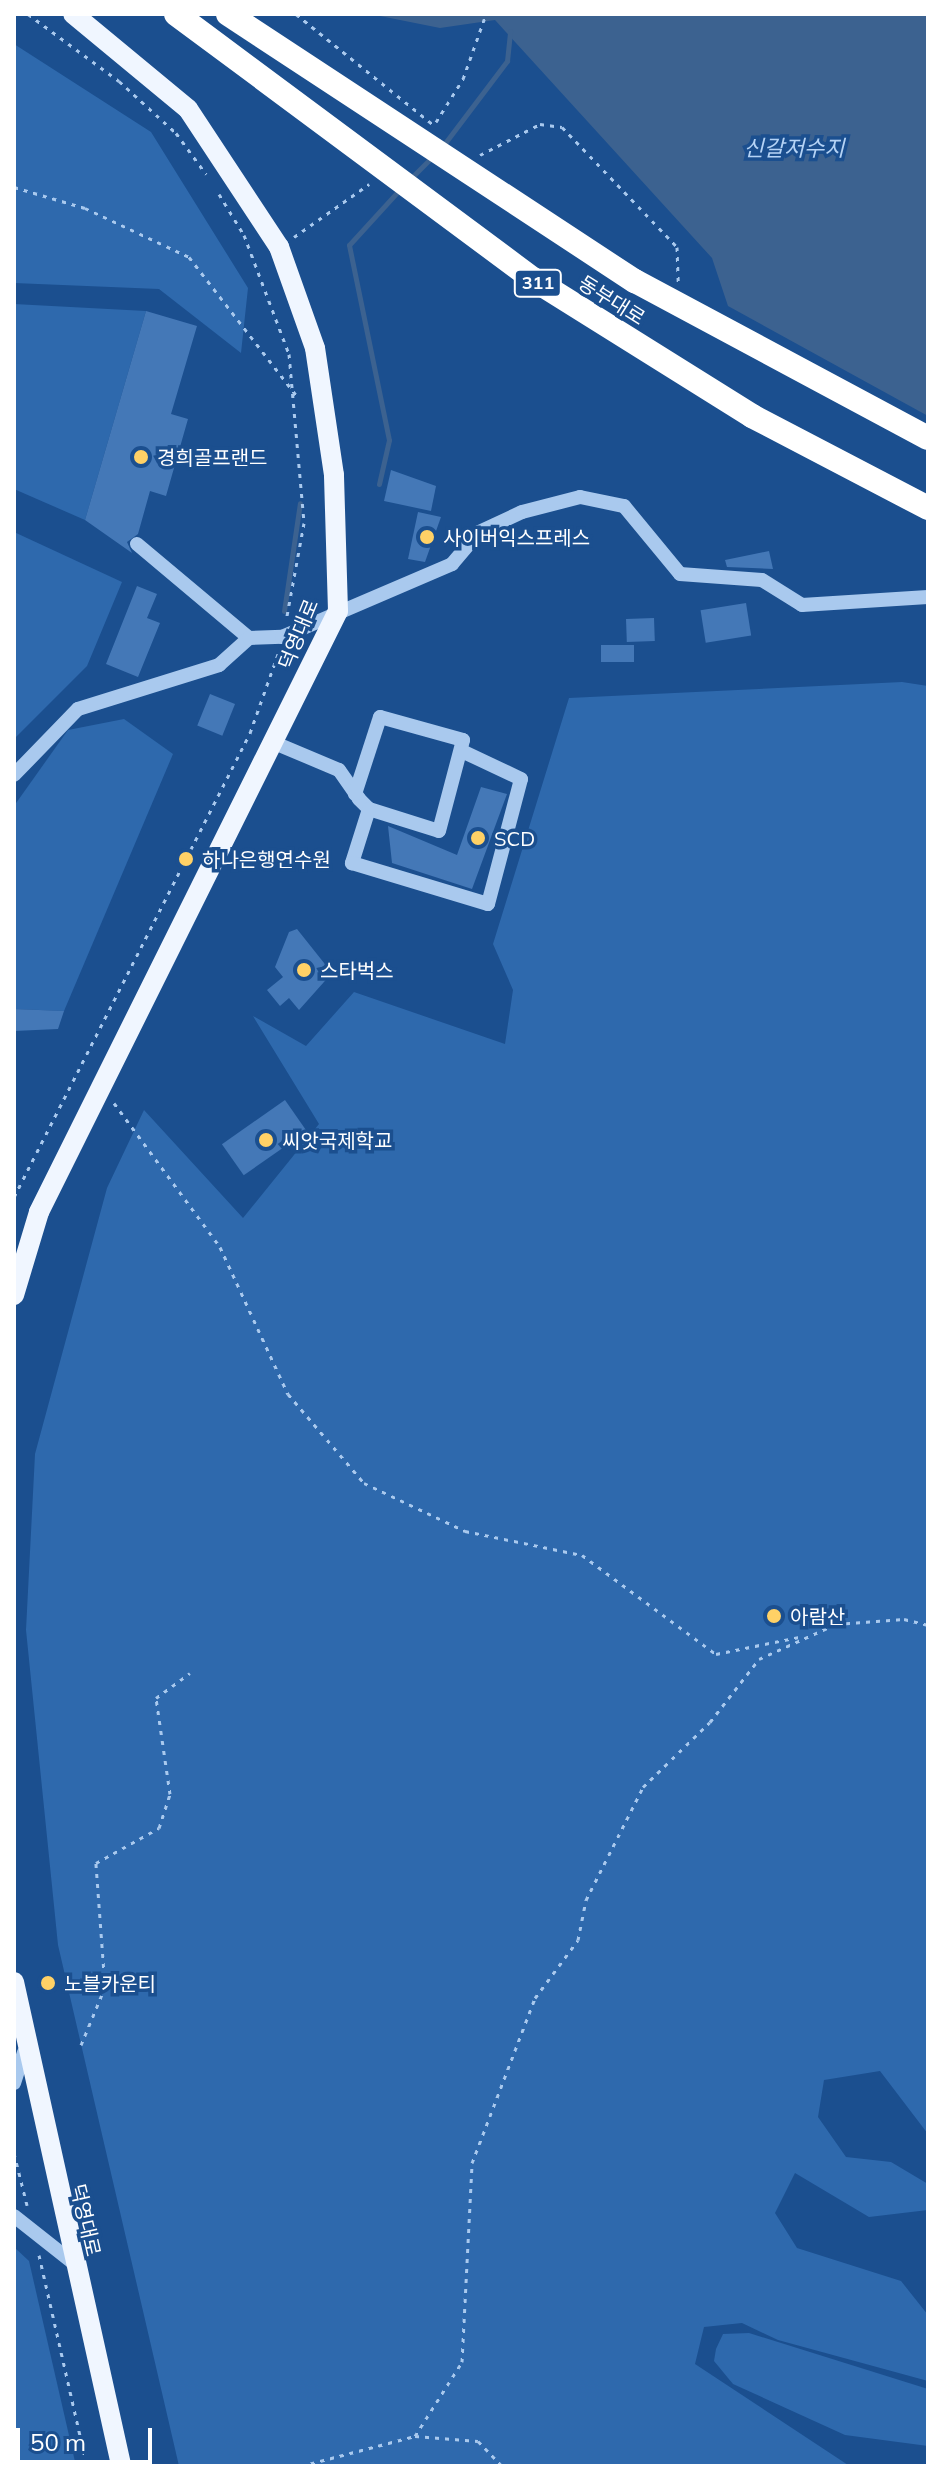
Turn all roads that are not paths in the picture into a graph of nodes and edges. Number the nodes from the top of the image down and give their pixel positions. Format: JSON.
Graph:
{"nodes":[{"id":1,"x":73,"y":14,"type":"edge"},
{"id":2,"x":176,"y":14,"type":"edge"},
{"id":3,"x":228,"y":14,"type":"edge"},
{"id":4,"x":928,"y":438,"type":"edge"},
{"id":5,"x":928,"y":508,"type":"edge"},
{"id":6,"x":137,"y":544,"type":"dead end"},
{"id":7,"x":928,"y":597,"type":"edge"},
{"id":8,"x":338,"y":611,"type":"junction"},
{"id":9,"x":249,"y":638,"type":"junction"},
{"id":10,"x":277,"y":744,"type":"junction"},
{"id":11,"x":464,"y":752,"type":"junction"},
{"id":12,"x":14,"y":775,"type":"edge"},
{"id":13,"x":355,"y":794,"type":"junction"},
{"id":14,"x":369,"y":809,"type":"junction"},
{"id":15,"x":14,"y":1295,"type":"edge"},
{"id":16,"x":14,"y":1982,"type":"edge"},
{"id":17,"x":24,"y":2053,"type":"junction"},
{"id":18,"x":14,"y":2083,"type":"edge"},
{"id":19,"x":14,"y":2216,"type":"edge"},
{"id":20,"x":71,"y":2261,"type":"junction"},
{"id":21,"x":121,"y":2466,"type":"edge"}],
"edges":[{"from":1,"to":8,"type":"main road","name":"덕영대로"},
{"from":2,"to":5,"type":"highway","name":"동부대로","number":"311","bridge":true},
{"from":3,"to":4,"type":"highway","name":"동부대로","number":"311","bridge":true},
{"from":6,"to":9,"type":"street"},
{"from":7,"to":8,"type":"street"},
{"from":8,"to":9,"type":"street"},
{"from":8,"to":10,"type":"main road","name":"덕영대로"},
{"from":9,"to":12,"type":"street"},
{"from":10,"to":13,"type":"street"},
{"from":10,"to":15,"type":"main road","name":"덕영대로"},
{"from":11,"to":13,"type":"street"},
{"from":11,"to":14,"type":"street"},
{"from":11,"to":14,"type":"street"},
{"from":13,"to":14,"type":"street"},
{"from":16,"to":17,"type":"main road","name":"덕영대로"},
{"from":17,"to":18,"type":"street"},
{"from":17,"to":20,"type":"main road","name":"덕영대로"},
{"from":19,"to":20,"type":"street"},
{"from":20,"to":21,"type":"main road","name":"덕영대로"}]}
